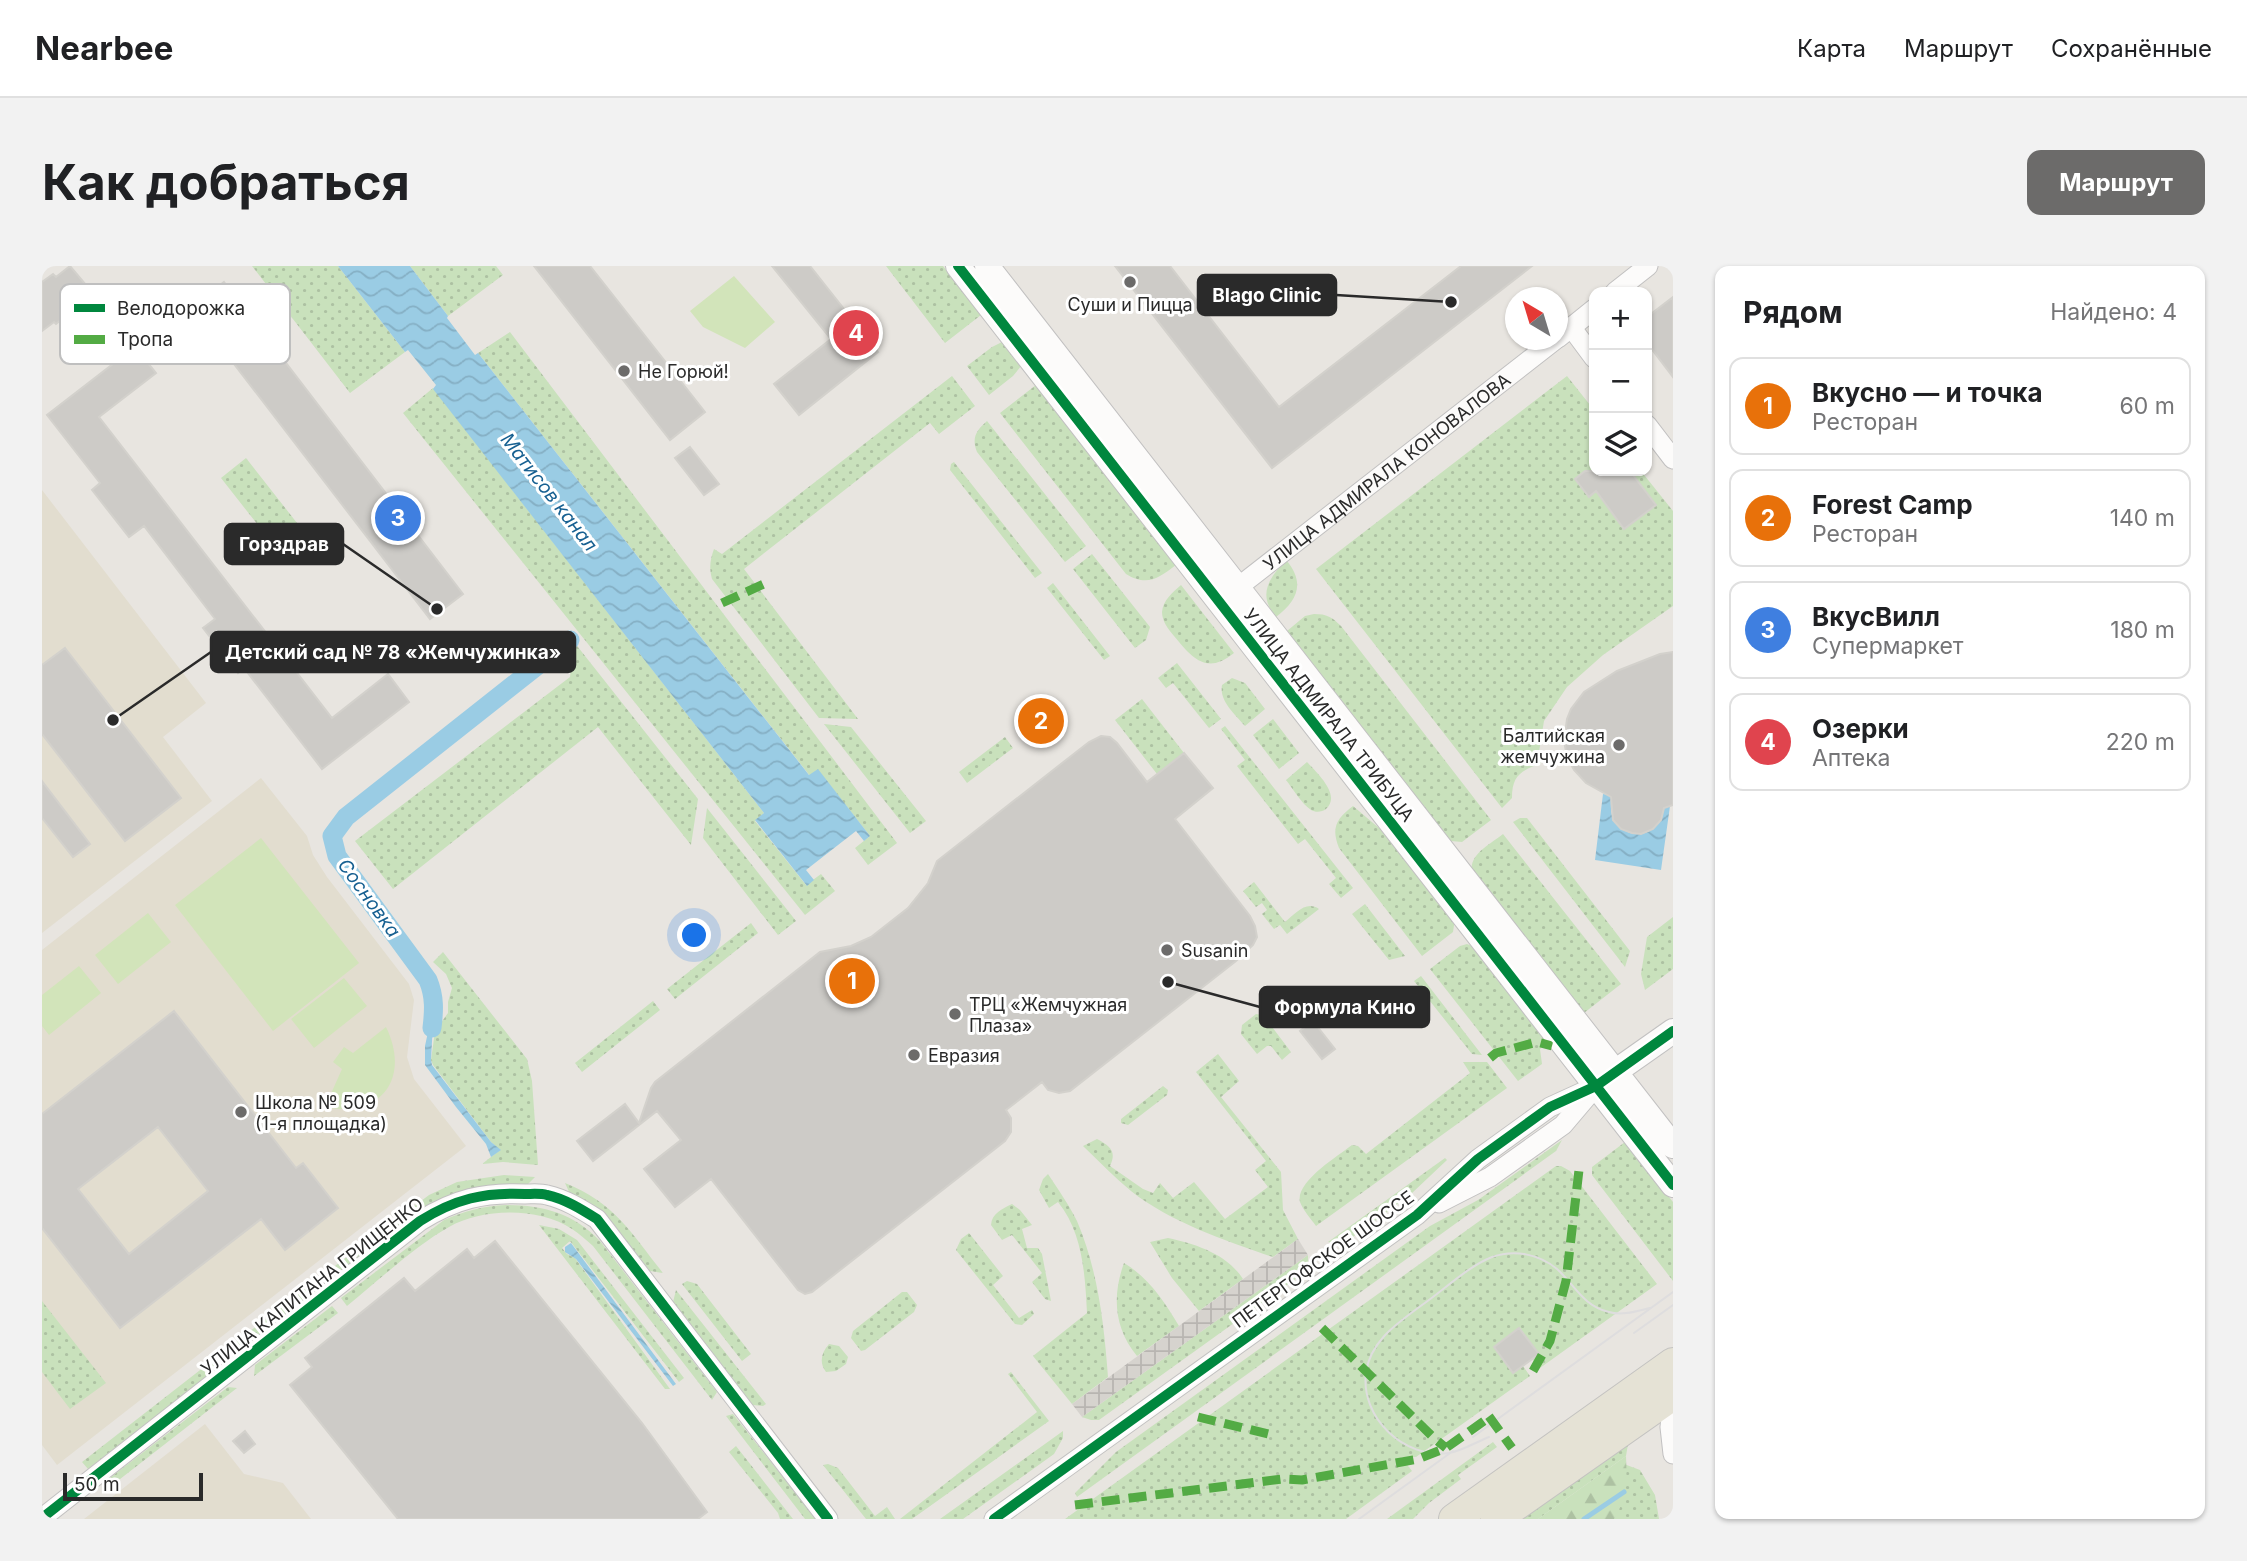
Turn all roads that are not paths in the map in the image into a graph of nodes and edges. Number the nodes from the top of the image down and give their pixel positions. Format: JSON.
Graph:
{"nodes":[{"id":1,"x":958,"y":266,"type":"edge"},
{"id":2,"x":987,"y":266,"type":"edge"},
{"id":3,"x":1648,"y":266,"type":"edge"},
{"id":4,"x":1621,"y":287,"type":"edge"},
{"id":5,"x":1589,"y":313,"type":"edge"},
{"id":6,"x":1568,"y":329,"type":"edge"},
{"id":7,"x":1568,"y":340,"type":"edge"},
{"id":8,"x":1542,"y":350,"type":"edge"},
{"id":9,"x":1589,"y":355,"type":"edge"},
{"id":10,"x":1652,"y":432,"type":"edge"},
{"id":11,"x":1673,"y":459,"type":"edge"},
{"id":12,"x":1229,"y":594,"type":"junction"},
{"id":13,"x":1673,"y":1031,"type":"edge"},
{"id":14,"x":1606,"y":1079,"type":"junction"},
{"id":15,"x":1673,"y":1146,"type":"edge"},
{"id":16,"x":1673,"y":1185,"type":"edge"},
{"id":17,"x":1673,"y":1363,"type":"edge"},
{"id":18,"x":1673,"y":1395,"type":"edge"},
{"id":19,"x":1673,"y":1401,"type":"edge"},
{"id":20,"x":1673,"y":1454,"type":"edge"},
{"id":21,"x":42,"y":1518,"type":"edge"},
{"id":22,"x":828,"y":1519,"type":"edge"},
{"id":23,"x":994,"y":1519,"type":"edge"},
{"id":24,"x":1454,"y":1519,"type":"edge"},
{"id":25,"x":1496,"y":1519,"type":"edge"}],
"edges":[{"from":1,"to":12,"type":"street","name":"УЛИЦА АДМИРАЛА ТРИБУЦА"},
{"from":2,"to":12,"type":"street","name":"УЛИЦА АДМИРАЛА ТРИБУЦА"},
{"from":3,"to":4,"type":"street"},
{"from":5,"to":6,"type":"street","name":"УЛИЦА АДМИРАЛА КОНОВАЛОВА"},
{"from":7,"to":9,"type":"street"},
{"from":8,"to":12,"type":"street","name":"УЛИЦА АДМИРАЛА КОНОВАЛОВА"},
{"from":10,"to":11,"type":"street"},
{"from":12,"to":14,"type":"street","name":"УЛИЦА АДМИРАЛА ТРИБУЦА"},
{"from":13,"to":14,"type":"street","name":"ПЕТЕРГОФСКОЕ ШОССЕ"},
{"from":14,"to":15,"type":"street","name":"УЛИЦА АДМИРАЛА ТРИБУЦА"},
{"from":14,"to":16,"type":"street","name":"УЛИЦА АДМИРАЛА ТРИБУЦА"},
{"from":14,"to":23,"type":"street","name":"ПЕТЕРГОФСКОЕ ШОССЕ"},
{"from":17,"to":24,"type":"main road"},
{"from":18,"to":25,"type":"main road"},
{"from":19,"to":20,"type":"street"},
{"from":21,"to":22,"type":"street","name":"УЛИЦА КАПИТАНА ГРИЩЕНКО"}]}
